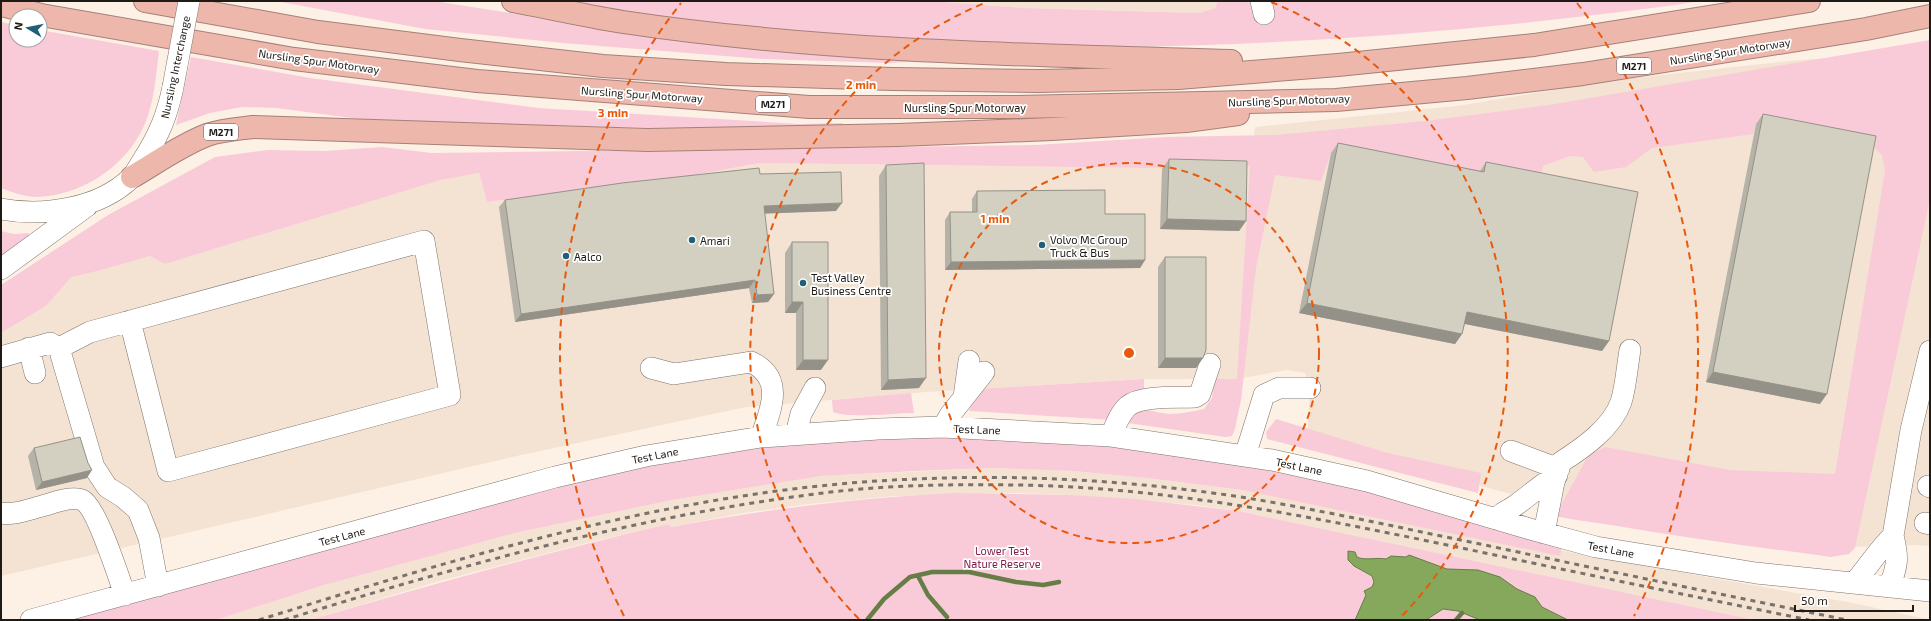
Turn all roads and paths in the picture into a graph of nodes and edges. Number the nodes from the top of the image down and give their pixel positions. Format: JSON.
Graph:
{"nodes":[{"id":1,"x":145,"y":1,"type":"edge"},
{"id":2,"x":189,"y":1,"type":"edge"},
{"id":3,"x":513,"y":1,"type":"edge"},
{"id":4,"x":1809,"y":1,"type":"edge"},
{"id":5,"x":1,"y":5,"type":"edge"},
{"id":6,"x":1930,"y":16,"type":"edge"},
{"id":7,"x":1338,"y":65,"type":"junction"},
{"id":8,"x":1336,"y":100,"type":"junction"},
{"id":9,"x":132,"y":177,"type":"junction"},
{"id":10,"x":94,"y":201,"type":"junction"},
{"id":11,"x":1,"y":209,"type":"edge"},
{"id":12,"x":1,"y":269,"type":"edge"},
{"id":13,"x":130,"y":321,"type":"junction"},
{"id":14,"x":29,"y":348,"type":"junction"},
{"id":15,"x":59,"y":348,"type":"junction"},
{"id":16,"x":1630,"y":350,"type":"dead end"},
{"id":17,"x":1930,"y":350,"type":"edge"},
{"id":18,"x":1,"y":357,"type":"edge"},
{"id":19,"x":1210,"y":364,"type":"dead end"},
{"id":20,"x":976,"y":367,"type":"dead end"},
{"id":21,"x":651,"y":368,"type":"dead end"},
{"id":22,"x":35,"y":373,"type":"dead end"},
{"id":23,"x":815,"y":388,"type":"dead end"},
{"id":24,"x":1310,"y":388,"type":"dead end"},
{"id":25,"x":943,"y":427,"type":"junction"},
{"id":26,"x":796,"y":434,"type":"junction"},
{"id":27,"x":1111,"y":436,"type":"junction"},
{"id":28,"x":761,"y":437,"type":"junction"},
{"id":29,"x":1511,"y":451,"type":"dead end"},
{"id":30,"x":1245,"y":456,"type":"junction"},
{"id":31,"x":1558,"y":472,"type":"junction"},
{"id":32,"x":1,"y":513,"type":"edge"},
{"id":33,"x":1496,"y":520,"type":"junction"},
{"id":34,"x":1544,"y":533,"type":"junction"},
{"id":35,"x":1893,"y":536,"type":"junction"},
{"id":36,"x":1854,"y":583,"type":"junction"},
{"id":37,"x":158,"y":586,"type":"junction"},
{"id":38,"x":1890,"y":587,"type":"junction"},
{"id":39,"x":1930,"y":591,"type":"edge"},
{"id":40,"x":125,"y":594,"type":"junction"},
{"id":41,"x":31,"y":620,"type":"edge"}],
"edges":[{"from":1,"to":7,"type":"highway"},
{"from":2,"to":9,"type":"street","name":"Nursling Interchange","bridge":true},
{"from":3,"to":7,"type":"highway"},
{"from":4,"to":7,"type":"highway"},
{"from":5,"to":8,"type":"highway","name":"Nursling Spur Motorway","number":"M271"},
{"from":6,"to":8,"type":"highway","name":"Nursling Spur Motorway","number":"M271"},
{"from":8,"to":9,"type":"highway","number":"M271"},
{"from":9,"to":10,"type":"street","name":"Nursling Interchange"},
{"from":10,"to":11,"type":"street","name":"Nursling Interchange"},
{"from":10,"to":12,"type":"street"},
{"from":13,"to":13,"type":"street"},
{"from":13,"to":15,"type":"street"},
{"from":14,"to":15,"type":"street"},
{"from":14,"to":18,"type":"street"},
{"from":14,"to":22,"type":"street"},
{"from":15,"to":37,"type":"street"},
{"from":16,"to":31,"type":"street"},
{"from":17,"to":35,"type":"street"},
{"from":19,"to":27,"type":"street"},
{"from":20,"to":25,"type":"street"},
{"from":21,"to":28,"type":"street"},
{"from":23,"to":26,"type":"street"},
{"from":24,"to":30,"type":"street"},
{"from":25,"to":26,"type":"street","name":"Test Lane"},
{"from":25,"to":27,"type":"street","name":"Test Lane"},
{"from":26,"to":28,"type":"street","name":"Test Lane"},
{"from":27,"to":30,"type":"street","name":"Test Lane"},
{"from":28,"to":37,"type":"street","name":"Test Lane"},
{"from":29,"to":31,"type":"street"},
{"from":30,"to":33,"type":"street","name":"Test Lane"},
{"from":31,"to":33,"type":"street"},
{"from":31,"to":34,"type":"street"},
{"from":32,"to":40,"type":"street"},
{"from":33,"to":34,"type":"street","name":"Test Lane"},
{"from":34,"to":36,"type":"street","name":"Test Lane"},
{"from":35,"to":36,"type":"street"},
{"from":35,"to":38,"type":"street"},
{"from":36,"to":38,"type":"street","name":"Test Lane"},
{"from":37,"to":40,"type":"street","name":"Test Lane"},
{"from":38,"to":39,"type":"street","name":"Test Lane"},
{"from":40,"to":41,"type":"street","name":"Test Lane"}]}
